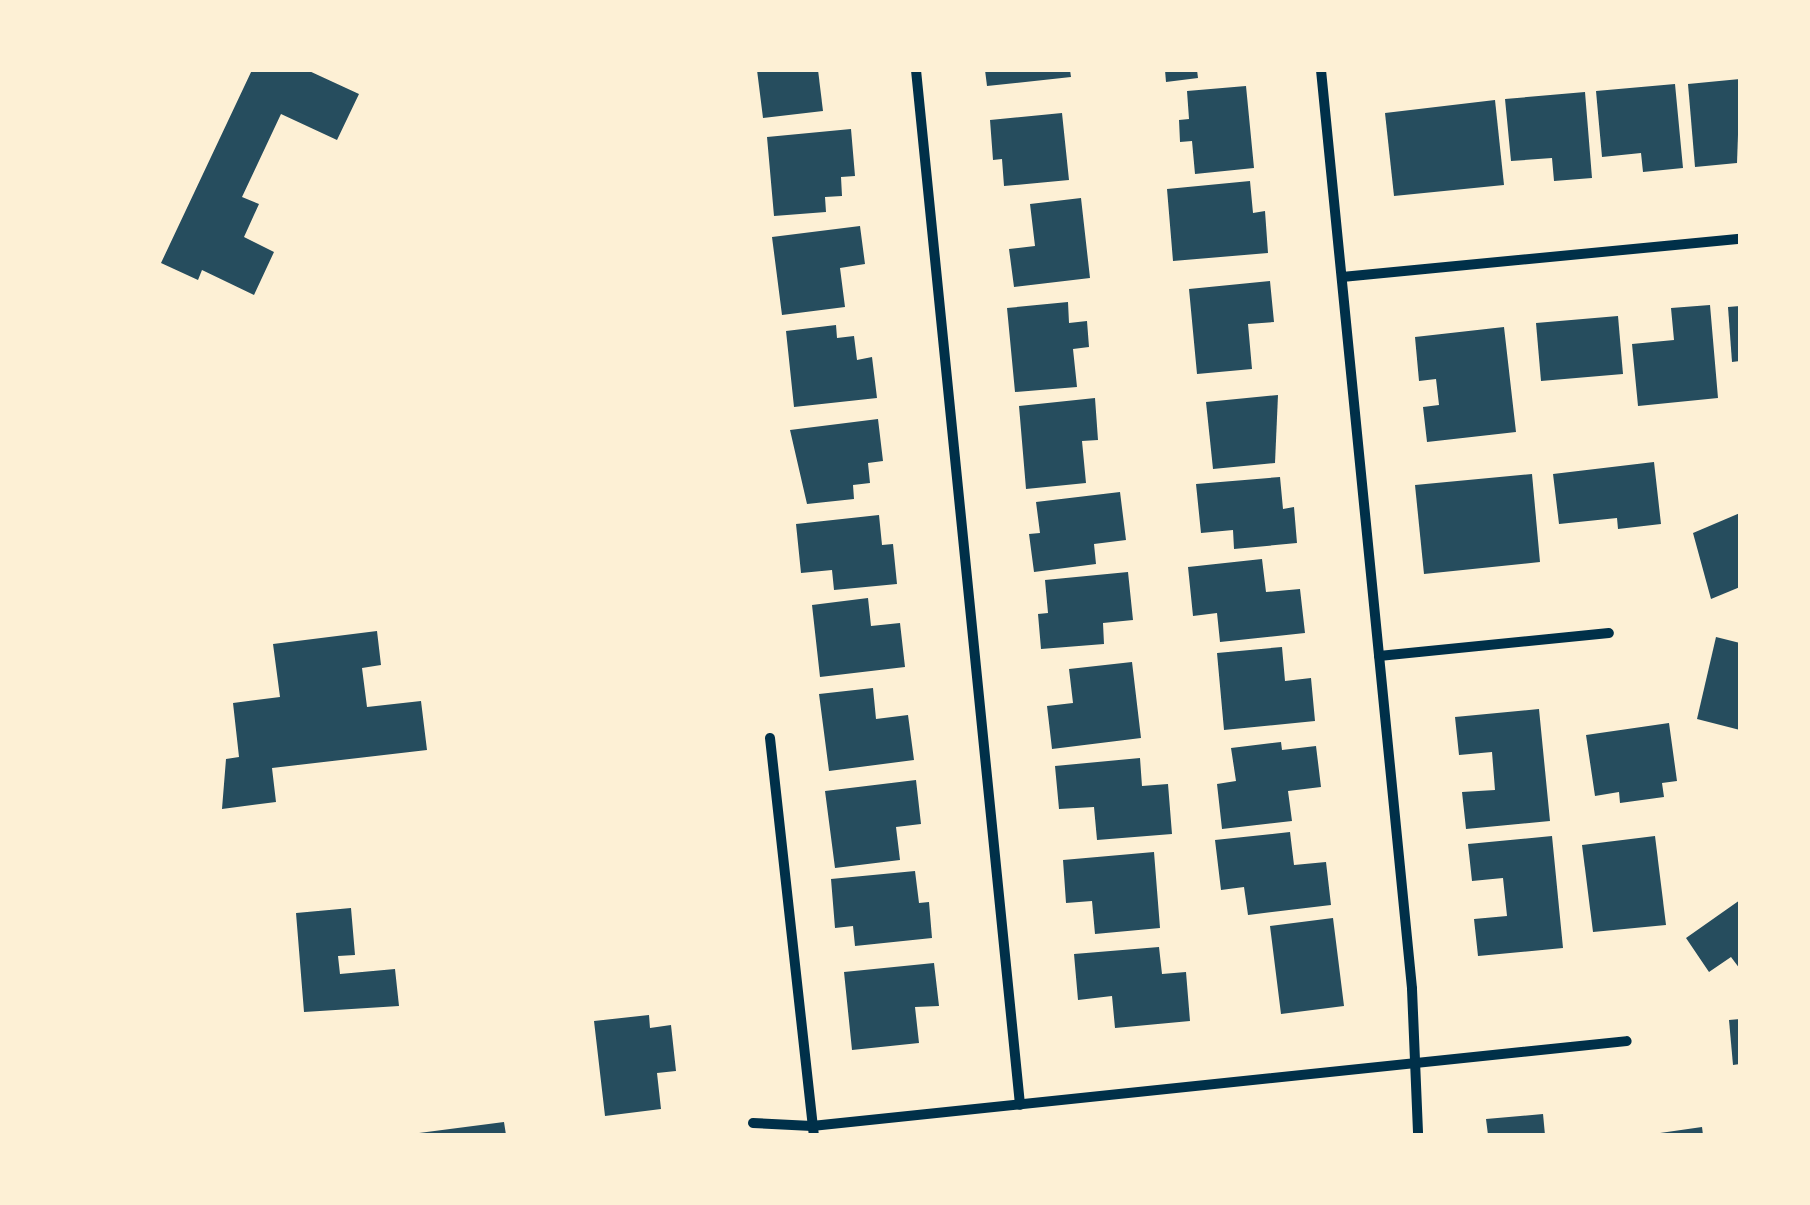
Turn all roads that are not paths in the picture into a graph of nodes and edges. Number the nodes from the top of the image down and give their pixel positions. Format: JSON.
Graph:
{"nodes":[{"id":1,"x":916,"y":70,"type":"edge"},
{"id":2,"x":1321,"y":70,"type":"edge"},
{"id":3,"x":1740,"y":240,"type":"edge"},
{"id":4,"x":1342,"y":277,"type":"junction"},
{"id":5,"x":1609,"y":633,"type":"dead end"},
{"id":6,"x":1379,"y":656,"type":"junction"},
{"id":7,"x":770,"y":738,"type":"dead end"},
{"id":8,"x":1627,"y":1041,"type":"dead end"},
{"id":9,"x":1410,"y":1064,"type":"junction"},
{"id":10,"x":1020,"y":1105,"type":"junction"},
{"id":11,"x":753,"y":1123,"type":"dead end"},
{"id":12,"x":813,"y":1130,"type":"edge"},
{"id":13,"x":1418,"y":1135,"type":"edge"}],
"edges":[{"from":1,"to":10,"type":"street"},
{"from":2,"to":4,"type":"street"},
{"from":3,"to":4,"type":"street"},
{"from":4,"to":6,"type":"street"},
{"from":5,"to":6,"type":"street"},
{"from":6,"to":9,"type":"street"},
{"from":7,"to":12,"type":"street"},
{"from":8,"to":9,"type":"street"},
{"from":9,"to":10,"type":"street"},
{"from":9,"to":13,"type":"street"},
{"from":10,"to":12,"type":"street"},
{"from":11,"to":12,"type":"street"}]}
